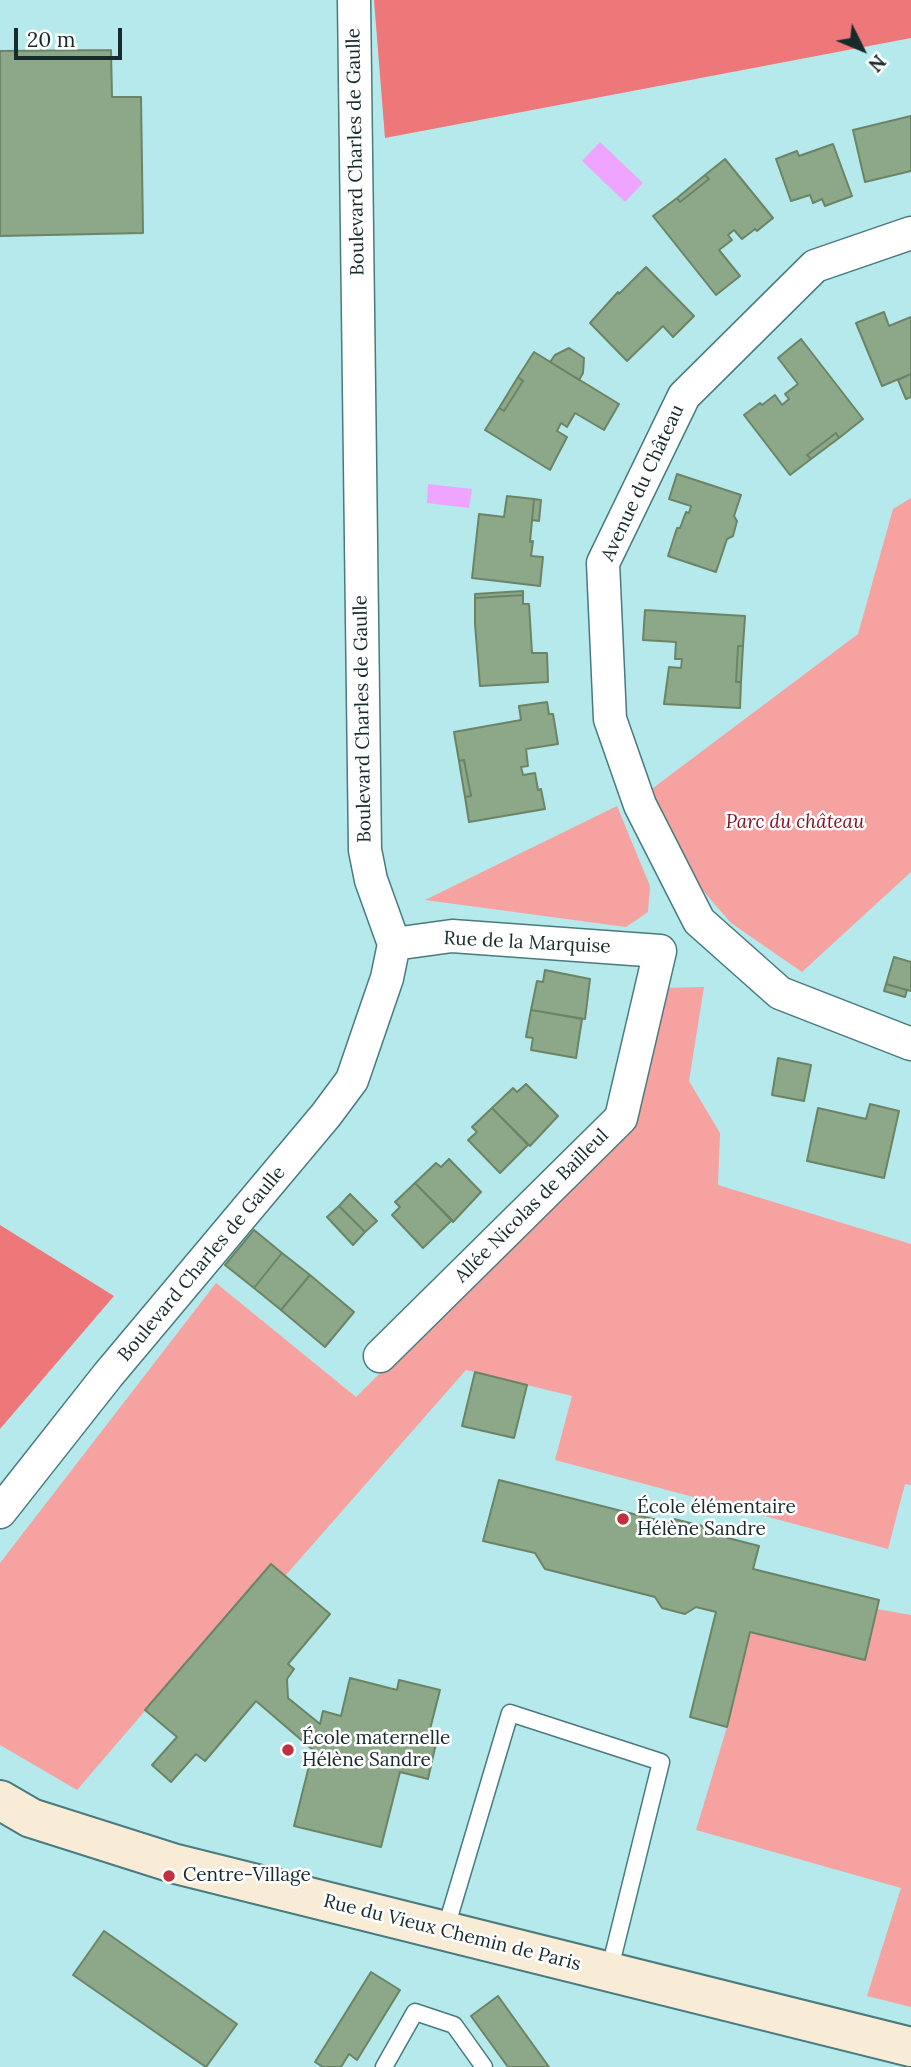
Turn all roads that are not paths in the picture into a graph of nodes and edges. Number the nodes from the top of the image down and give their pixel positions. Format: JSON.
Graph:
{"nodes":[{"id":1,"x":354,"y":0,"type":"edge"},
{"id":2,"x":911,"y":233,"type":"edge"},
{"id":3,"x":699,"y":921,"type":"junction"},
{"id":4,"x":394,"y":944,"type":"junction"},
{"id":5,"x":660,"y":951,"type":"junction"},
{"id":6,"x":911,"y":1044,"type":"edge"},
{"id":7,"x":380,"y":1356,"type":"dead end"},
{"id":8,"x":0,"y":1512,"type":"edge"},
{"id":9,"x":0,"y":1800,"type":"edge"},
{"id":10,"x":445,"y":1931,"type":"junction"},
{"id":11,"x":609,"y":1972,"type":"junction"},
{"id":12,"x":911,"y":2047,"type":"edge"},
{"id":13,"x":384,"y":2067,"type":"edge"},
{"id":14,"x":484,"y":2067,"type":"edge"}],
"edges":[{"from":1,"to":4,"type":"street","name":"Boulevard Charles de Gaulle"},
{"from":2,"to":3,"type":"street","name":"Avenue du Château"},
{"from":3,"to":5,"type":"street"},
{"from":3,"to":6,"type":"street","name":"Avenue du Château"},
{"from":4,"to":5,"type":"street","name":"Rue de la Marquise"},
{"from":4,"to":8,"type":"street","name":"Boulevard Charles de Gaulle"},
{"from":5,"to":7,"type":"street","name":"Allée Nicolas de Bailleul"},
{"from":9,"to":10,"type":"street","name":"Rue du Vieux Chemin de Paris"},
{"from":10,"to":11,"type":"street","name":"Rue du Vieux Chemin de Paris"},
{"from":10,"to":11,"type":"lane"},
{"from":11,"to":12,"type":"street","name":"Rue du Vieux Chemin de Paris"},
{"from":13,"to":14,"type":"lane"}]}
